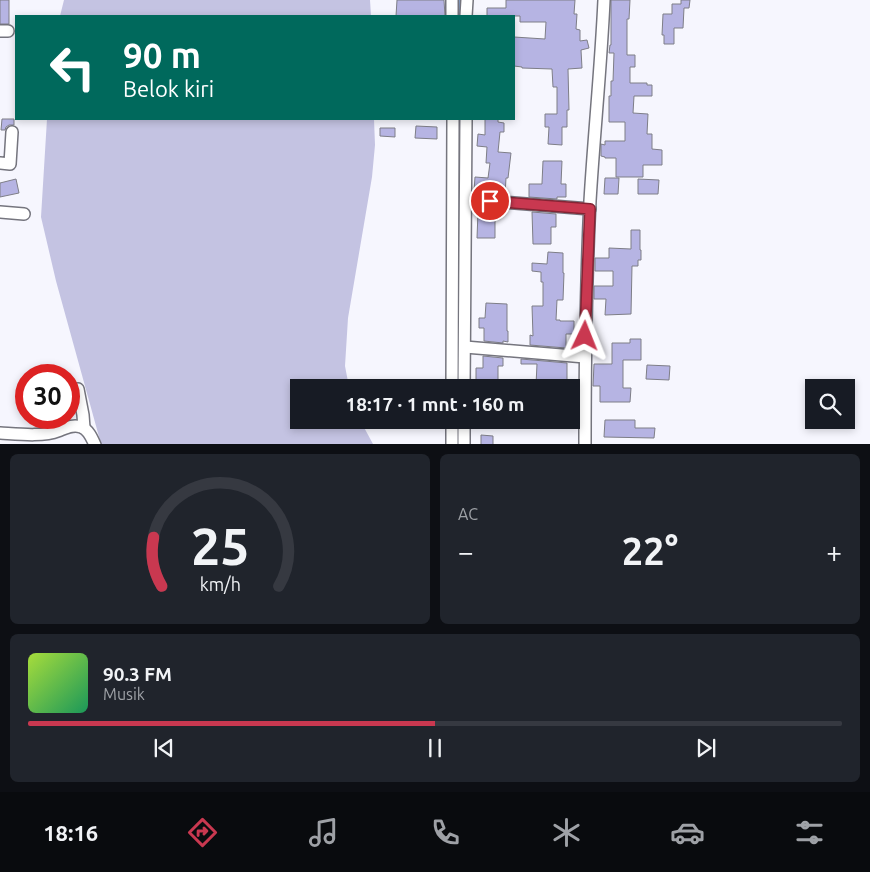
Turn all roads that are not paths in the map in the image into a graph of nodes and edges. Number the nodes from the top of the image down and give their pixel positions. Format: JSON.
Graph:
{"nodes":[{"id":1,"x":452,"y":0,"type":"edge"},
{"id":2,"x":466,"y":0,"type":"edge"},
{"id":3,"x":604,"y":0,"type":"edge"},
{"id":4,"x":452,"y":15,"type":"edge"},
{"id":5,"x":466,"y":15,"type":"edge"},
{"id":6,"x":452,"y":120,"type":"edge"},
{"id":7,"x":466,"y":120,"type":"edge"},
{"id":8,"x":12,"y":132,"type":"dead end"},
{"id":9,"x":0,"y":163,"type":"edge"},
{"id":10,"x":490,"y":201,"type":"dead end"},
{"id":11,"x":590,"y":209,"type":"junction"},
{"id":12,"x":0,"y":212,"type":"edge"},
{"id":13,"x":24,"y":214,"type":"dead end"},
{"id":14,"x":465,"y":347,"type":"junction"},
{"id":15,"x":585,"y":357,"type":"junction"},
{"id":16,"x":452,"y":379,"type":"edge"},
{"id":17,"x":464,"y":379,"type":"edge"},
{"id":18,"x":80,"y":399,"type":"edge"},
{"id":19,"x":84,"y":428,"type":"junction"},
{"id":20,"x":452,"y":429,"type":"edge"},
{"id":21,"x":464,"y":429,"type":"edge"},
{"id":22,"x":0,"y":433,"type":"edge"},
{"id":23,"x":95,"y":444,"type":"edge"},
{"id":24,"x":452,"y":444,"type":"edge"},
{"id":25,"x":464,"y":444,"type":"edge"},
{"id":26,"x":585,"y":444,"type":"edge"}],
"edges":[{"from":1,"to":4,"type":"street"},
{"from":2,"to":5,"type":"street"},
{"from":3,"to":11,"type":"street"},
{"from":6,"to":16,"type":"street"},
{"from":7,"to":14,"type":"street"},
{"from":8,"to":9,"type":"street"},
{"from":10,"to":11,"type":"street"},
{"from":11,"to":15,"type":"street"},
{"from":12,"to":13,"type":"street"},
{"from":14,"to":15,"type":"street"},
{"from":14,"to":17,"type":"street"},
{"from":15,"to":26,"type":"street"},
{"from":18,"to":19,"type":"street"},
{"from":19,"to":22,"type":"street"},
{"from":19,"to":23,"type":"street"},
{"from":20,"to":24,"type":"street"},
{"from":21,"to":25,"type":"street"}]}
